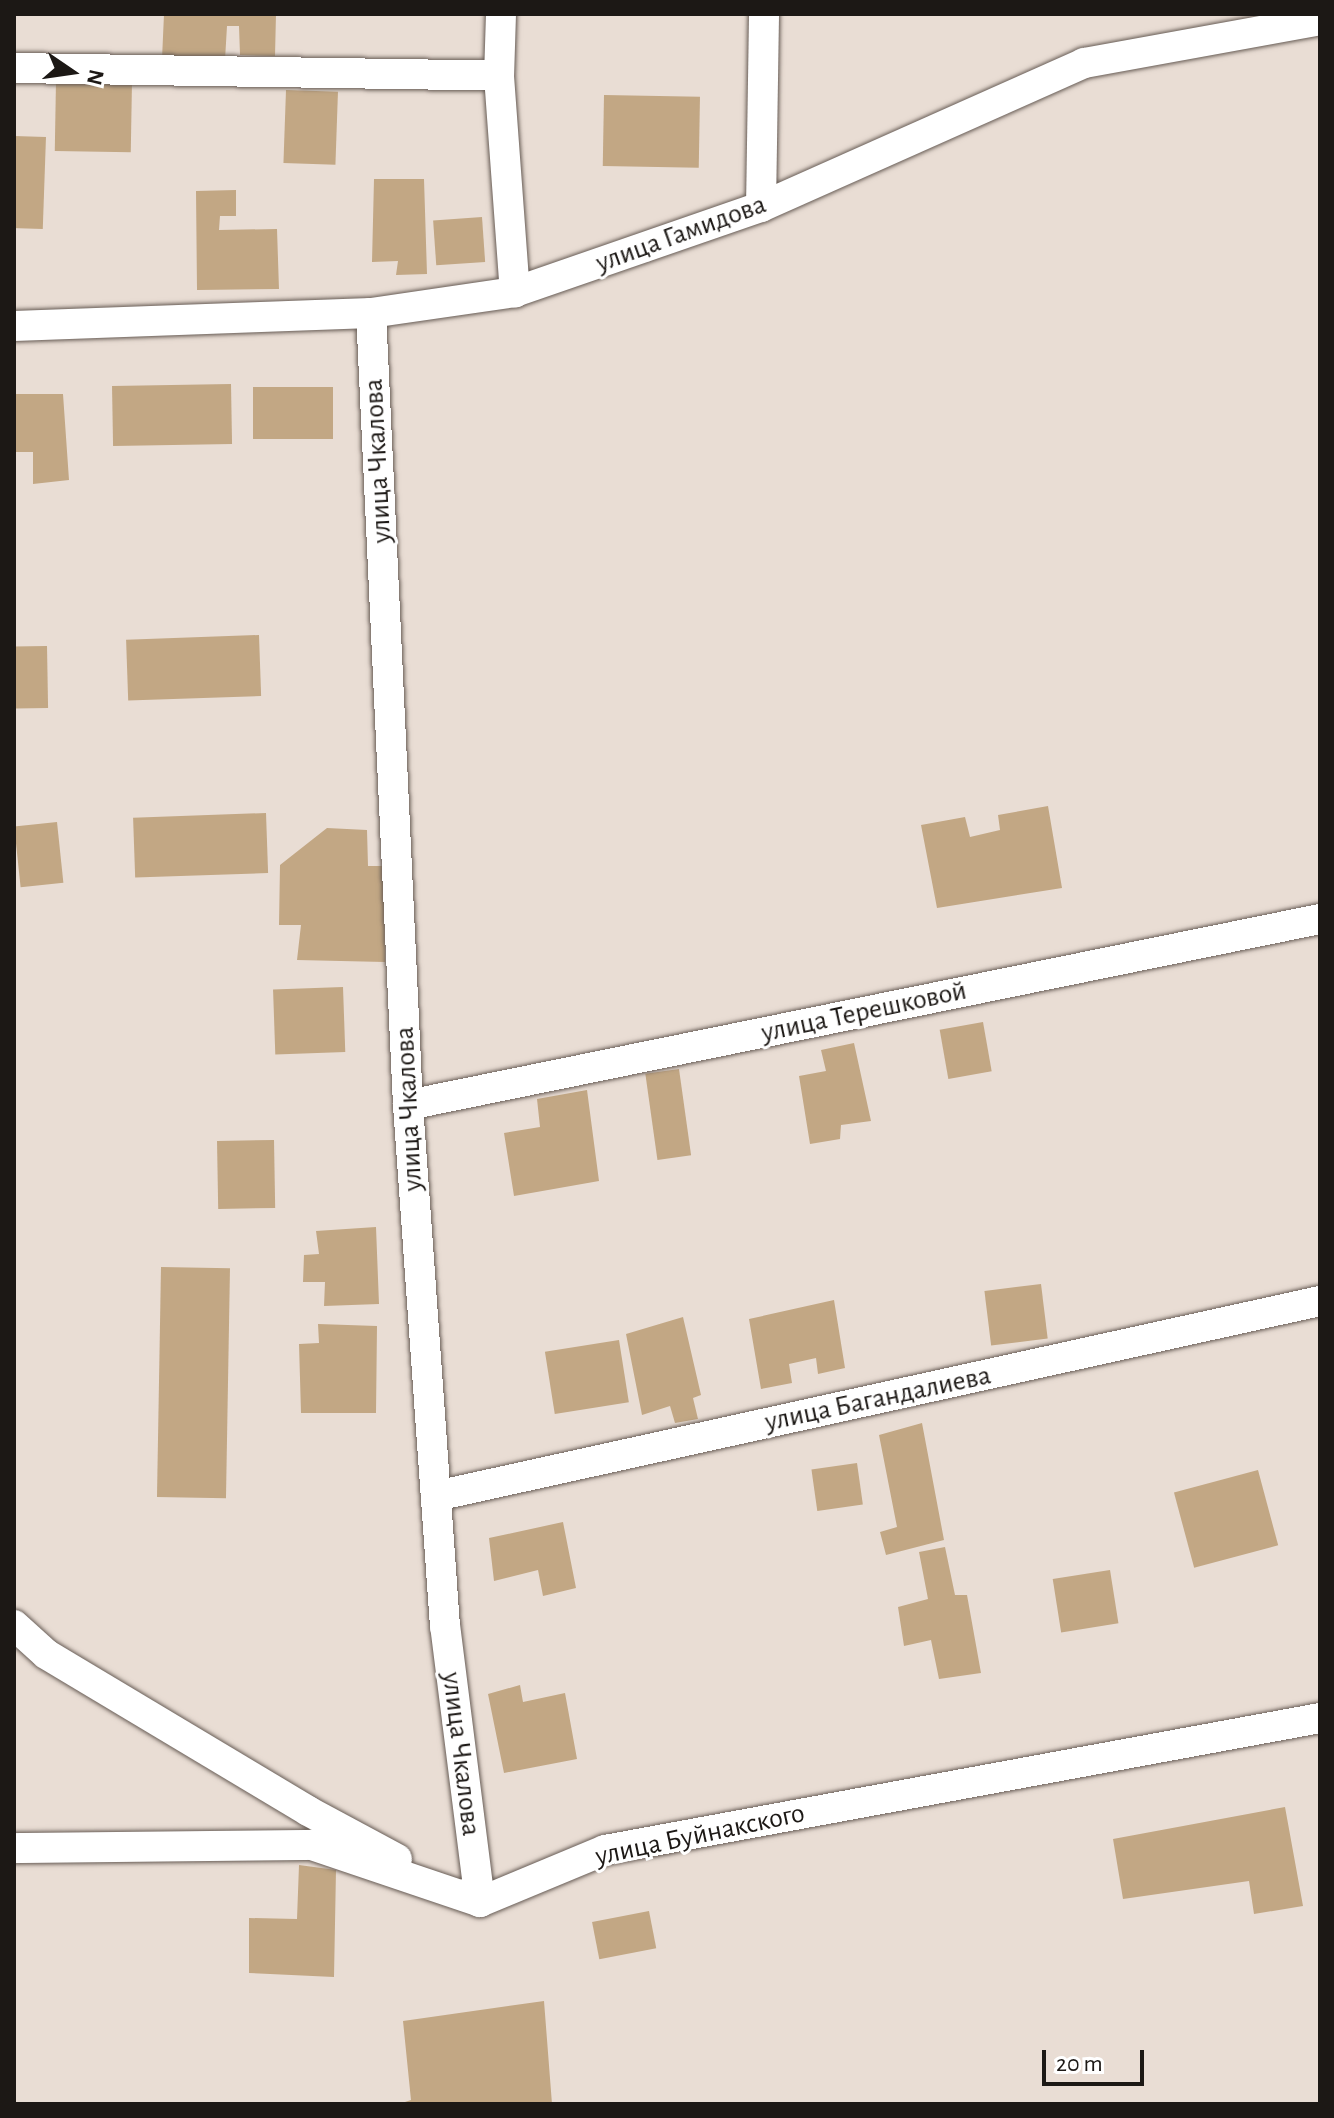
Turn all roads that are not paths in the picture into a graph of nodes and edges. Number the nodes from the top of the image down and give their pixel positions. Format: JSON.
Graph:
{"nodes":[{"id":1,"x":501,"y":14,"type":"edge"},
{"id":2,"x":764,"y":14,"type":"edge"},
{"id":3,"x":1320,"y":20,"type":"edge"},
{"id":4,"x":14,"y":68,"type":"edge"},
{"id":5,"x":499,"y":76,"type":"junction"},
{"id":6,"x":761,"y":207,"type":"junction"},
{"id":7,"x":515,"y":292,"type":"junction"},
{"id":8,"x":371,"y":313,"type":"junction"},
{"id":9,"x":14,"y":326,"type":"edge"},
{"id":10,"x":1320,"y":919,"type":"edge"},
{"id":11,"x":408,"y":1105,"type":"junction"},
{"id":12,"x":1320,"y":1301,"type":"edge"},
{"id":13,"x":436,"y":1496,"type":"junction"},
{"id":14,"x":14,"y":1625,"type":"edge"},
{"id":15,"x":1320,"y":1718,"type":"edge"},
{"id":16,"x":14,"y":1848,"type":"edge"},
{"id":17,"x":480,"y":1902,"type":"junction"}],
"edges":[{"from":1,"to":5,"type":"street"},
{"from":2,"to":6,"type":"street"},
{"from":3,"to":6,"type":"street","name":"улица Гамидова"},
{"from":4,"to":5,"type":"street"},
{"from":5,"to":7,"type":"street"},
{"from":6,"to":7,"type":"street","name":"улица Гамидова"},
{"from":7,"to":8,"type":"street","name":"улица Гамидова"},
{"from":8,"to":9,"type":"street","name":"улица Гамидова"},
{"from":8,"to":11,"type":"street","name":"улица Чкалова"},
{"from":10,"to":11,"type":"street","name":"улица Терешковой"},
{"from":11,"to":13,"type":"street","name":"улица Чкалова"},
{"from":12,"to":13,"type":"street","name":"улица Багандалиева"},
{"from":13,"to":17,"type":"street","name":"улица Чкалова"},
{"from":14,"to":17,"type":"street"},
{"from":15,"to":17,"type":"street","name":"улица Буйнакского"},
{"from":16,"to":17,"type":"street"}]}
